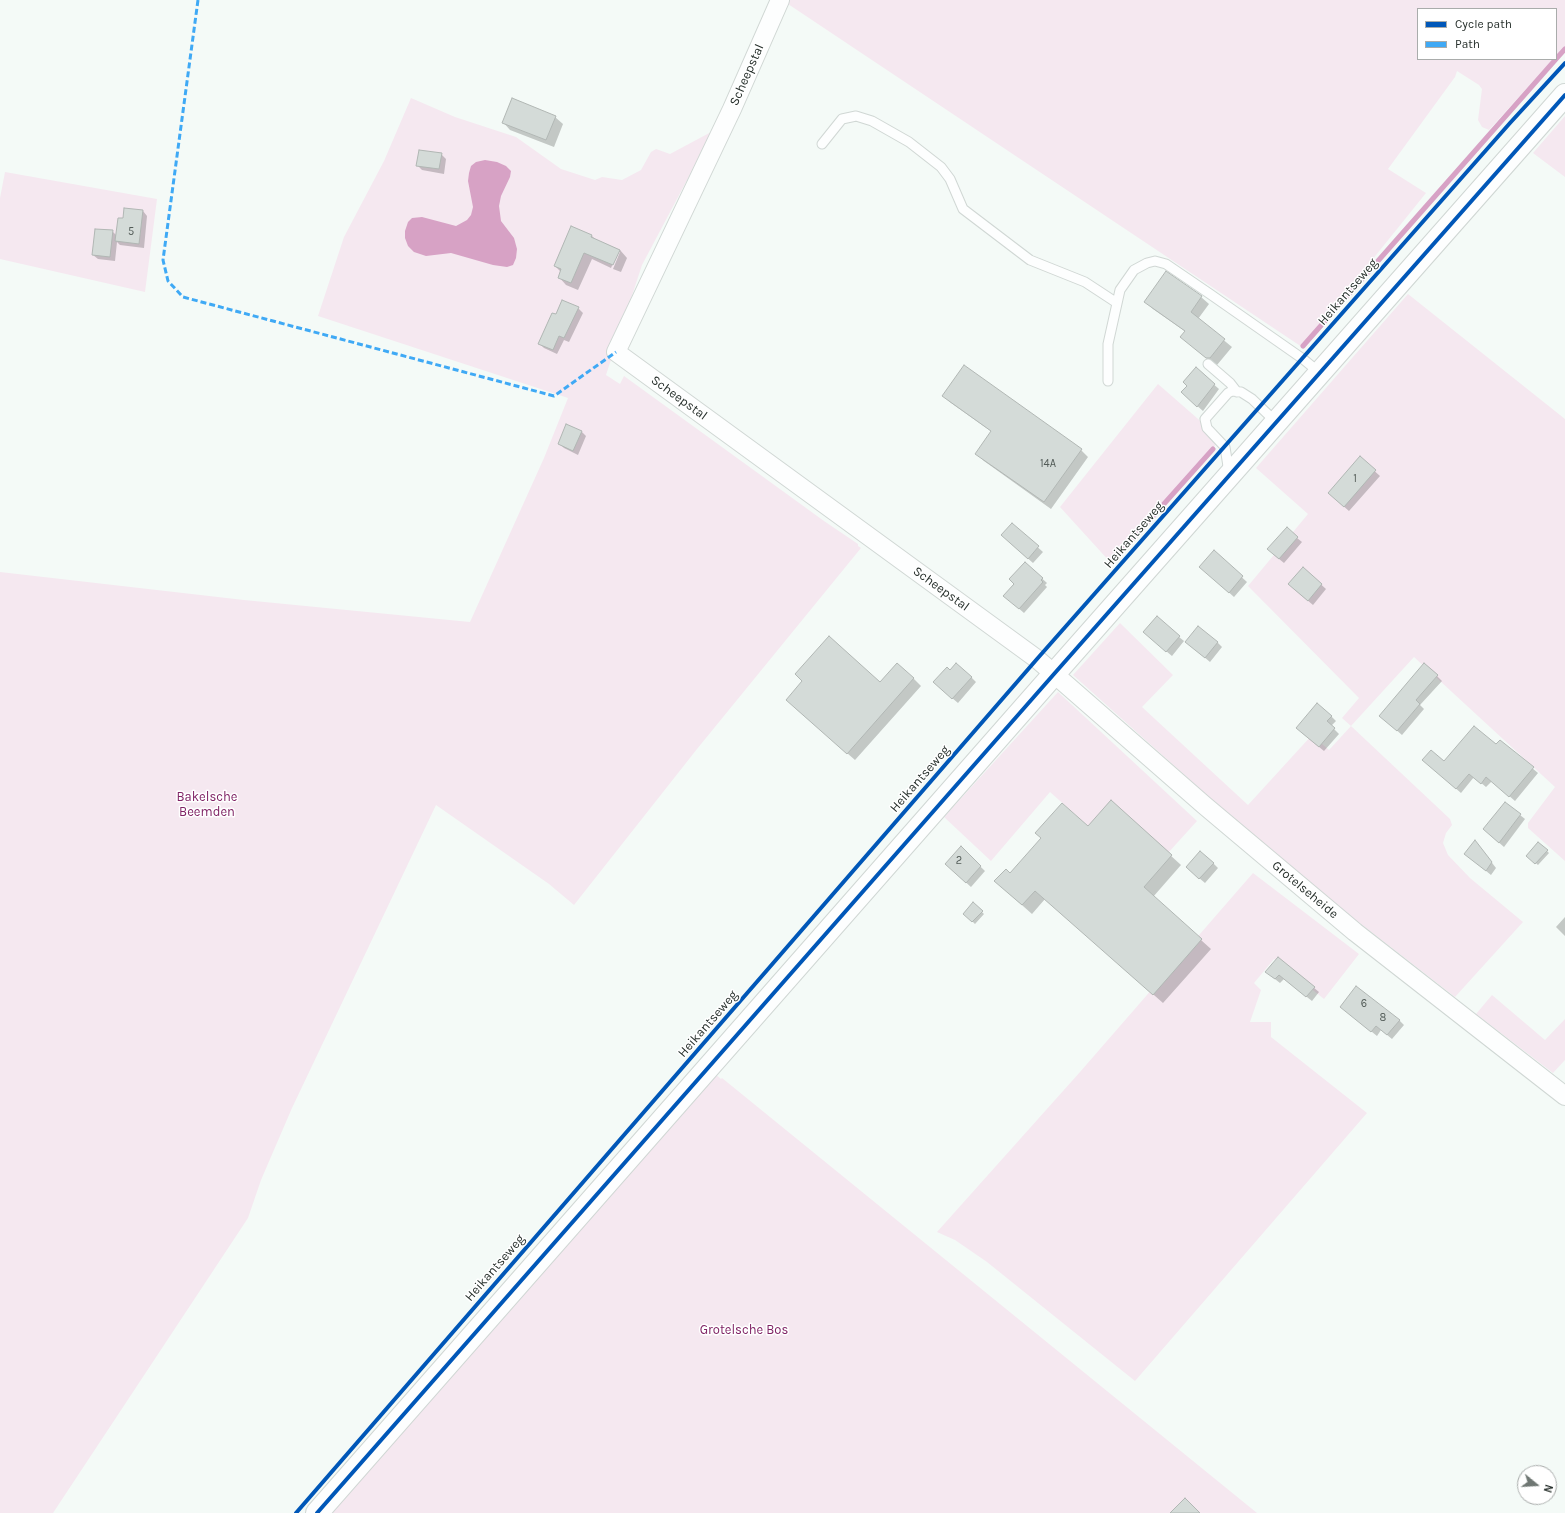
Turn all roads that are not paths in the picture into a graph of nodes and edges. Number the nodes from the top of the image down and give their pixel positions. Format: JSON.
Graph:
{"nodes":[{"id":1,"x":780,"y":0,"type":"edge"},
{"id":2,"x":1565,"y":96,"type":"edge"},
{"id":3,"x":822,"y":144,"type":"dead end"},
{"id":4,"x":1117,"y":304,"type":"junction"},
{"id":5,"x":1208,"y":364,"type":"dead end"},
{"id":6,"x":1320,"y":373,"type":"junction"},
{"id":7,"x":1108,"y":381,"type":"dead end"},
{"id":8,"x":1237,"y":392,"type":"junction"},
{"id":9,"x":1276,"y":422,"type":"junction"},
{"id":10,"x":1229,"y":476,"type":"junction"},
{"id":11,"x":1054,"y":674,"type":"junction"},
{"id":12,"x":1565,"y":1096,"type":"edge"},
{"id":13,"x":317,"y":1513,"type":"edge"}],
"edges":[{"from":1,"to":11,"type":"street","name":"Scheepstal"},
{"from":2,"to":6,"type":"street"},
{"from":3,"to":4,"type":"lane"},
{"from":4,"to":6,"type":"lane"},
{"from":4,"to":7,"type":"lane"},
{"from":5,"to":8,"type":"lane"},
{"from":6,"to":9,"type":"street"},
{"from":8,"to":9,"type":"lane"},
{"from":8,"to":10,"type":"lane"},
{"from":9,"to":10,"type":"street"},
{"from":10,"to":11,"type":"street"},
{"from":11,"to":12,"type":"street","name":"Grotelseheide"},
{"from":11,"to":13,"type":"street"}]}
